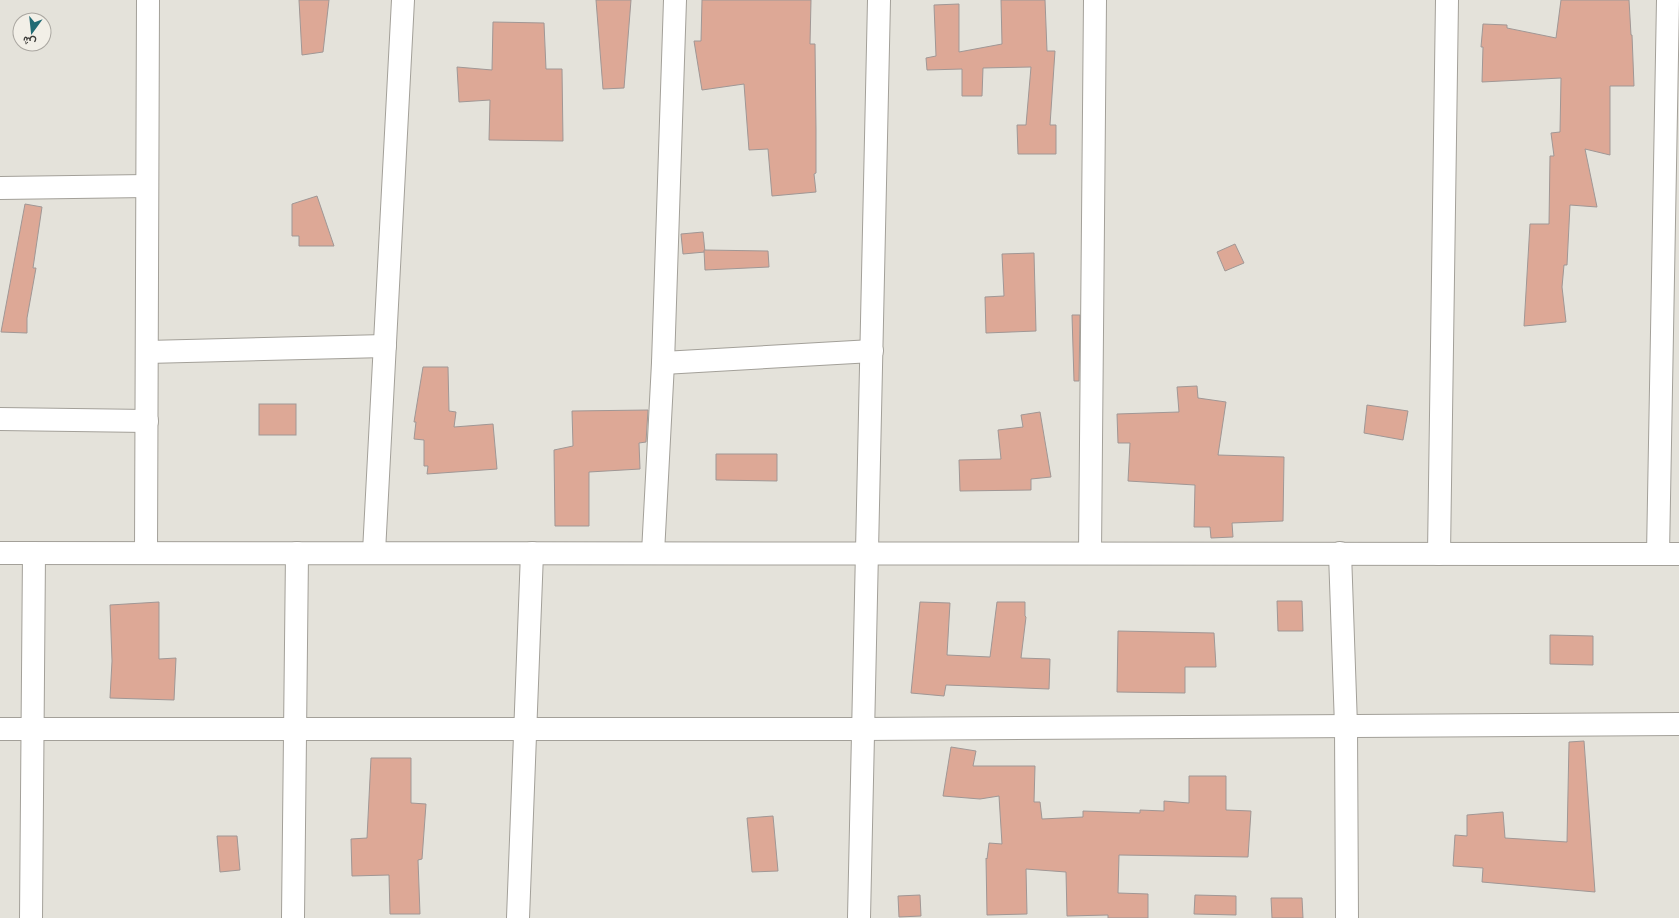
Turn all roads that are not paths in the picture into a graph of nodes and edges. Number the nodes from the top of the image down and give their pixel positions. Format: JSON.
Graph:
{"nodes":[{"id":1,"x":148,"y":0,"type":"edge"},
{"id":2,"x":403,"y":0,"type":"edge"},
{"id":3,"x":675,"y":0,"type":"edge"},
{"id":4,"x":879,"y":0,"type":"edge"},
{"id":5,"x":1096,"y":0,"type":"edge"},
{"id":6,"x":1447,"y":0,"type":"edge"},
{"id":7,"x":1668,"y":0,"type":"edge"},
{"id":8,"x":1673,"y":102,"type":"edge"},
{"id":9,"x":147,"y":186,"type":"junction"},
{"id":10,"x":0,"y":188,"type":"edge"},
{"id":11,"x":385,"y":346,"type":"junction"},
{"id":12,"x":1670,"y":346,"type":"edge"},
{"id":13,"x":872,"y":351,"type":"junction"},
{"id":14,"x":147,"y":352,"type":"junction"},
{"id":15,"x":663,"y":363,"type":"junction"},
{"id":16,"x":0,"y":419,"type":"edge"},
{"id":17,"x":147,"y":421,"type":"junction"},
{"id":18,"x":0,"y":552,"type":"edge"},
{"id":19,"x":146,"y":552,"type":"junction"},
{"id":20,"x":374,"y":552,"type":"junction"},
{"id":21,"x":34,"y":553,"type":"junction"},
{"id":22,"x":297,"y":553,"type":"junction"},
{"id":23,"x":532,"y":553,"type":"junction"},
{"id":24,"x":653,"y":553,"type":"junction"},
{"id":25,"x":868,"y":553,"type":"junction"},
{"id":26,"x":1090,"y":553,"type":"junction"},
{"id":27,"x":1340,"y":553,"type":"junction"},
{"id":28,"x":1439,"y":554,"type":"junction"},
{"id":29,"x":1668,"y":554,"type":"edge"},
{"id":30,"x":1679,"y":724,"type":"edge"},
{"id":31,"x":1346,"y":726,"type":"junction"},
{"id":32,"x":33,"y":728,"type":"junction"},
{"id":33,"x":0,"y":729,"type":"edge"},
{"id":34,"x":295,"y":729,"type":"junction"},
{"id":35,"x":525,"y":729,"type":"junction"},
{"id":36,"x":863,"y":729,"type":"junction"},
{"id":37,"x":31,"y":918,"type":"edge"},
{"id":38,"x":293,"y":918,"type":"edge"},
{"id":39,"x":518,"y":918,"type":"edge"},
{"id":40,"x":859,"y":918,"type":"edge"},
{"id":41,"x":1347,"y":918,"type":"edge"}],
"edges":[{"from":1,"to":9,"type":"street"},
{"from":2,"to":11,"type":"street"},
{"from":3,"to":15,"type":"street"},
{"from":4,"to":13,"type":"street"},
{"from":5,"to":26,"type":"street"},
{"from":6,"to":28,"type":"street"},
{"from":7,"to":8,"type":"street"},
{"from":8,"to":12,"type":"street"},
{"from":9,"to":10,"type":"street"},
{"from":9,"to":14,"type":"street"},
{"from":11,"to":14,"type":"street"},
{"from":11,"to":20,"type":"street"},
{"from":12,"to":29,"type":"street"},
{"from":13,"to":15,"type":"street"},
{"from":13,"to":25,"type":"street"},
{"from":14,"to":17,"type":"street"},
{"from":15,"to":24,"type":"street"},
{"from":16,"to":17,"type":"street"},
{"from":17,"to":19,"type":"street"},
{"from":18,"to":21,"type":"street"},
{"from":19,"to":21,"type":"street"},
{"from":19,"to":22,"type":"street"},
{"from":20,"to":22,"type":"street"},
{"from":20,"to":23,"type":"street"},
{"from":21,"to":32,"type":"street"},
{"from":22,"to":34,"type":"street"},
{"from":23,"to":24,"type":"street"},
{"from":23,"to":35,"type":"street"},
{"from":24,"to":25,"type":"street"},
{"from":25,"to":26,"type":"street"},
{"from":25,"to":36,"type":"street"},
{"from":26,"to":27,"type":"street"},
{"from":27,"to":28,"type":"street"},
{"from":27,"to":31,"type":"street"},
{"from":28,"to":29,"type":"street"},
{"from":30,"to":31,"type":"street"},
{"from":31,"to":36,"type":"street"},
{"from":31,"to":41,"type":"street"},
{"from":32,"to":33,"type":"street"},
{"from":32,"to":34,"type":"street"},
{"from":32,"to":37,"type":"street"},
{"from":34,"to":35,"type":"street"},
{"from":34,"to":38,"type":"street"},
{"from":35,"to":36,"type":"street"},
{"from":35,"to":39,"type":"street"},
{"from":36,"to":40,"type":"street"}]}
